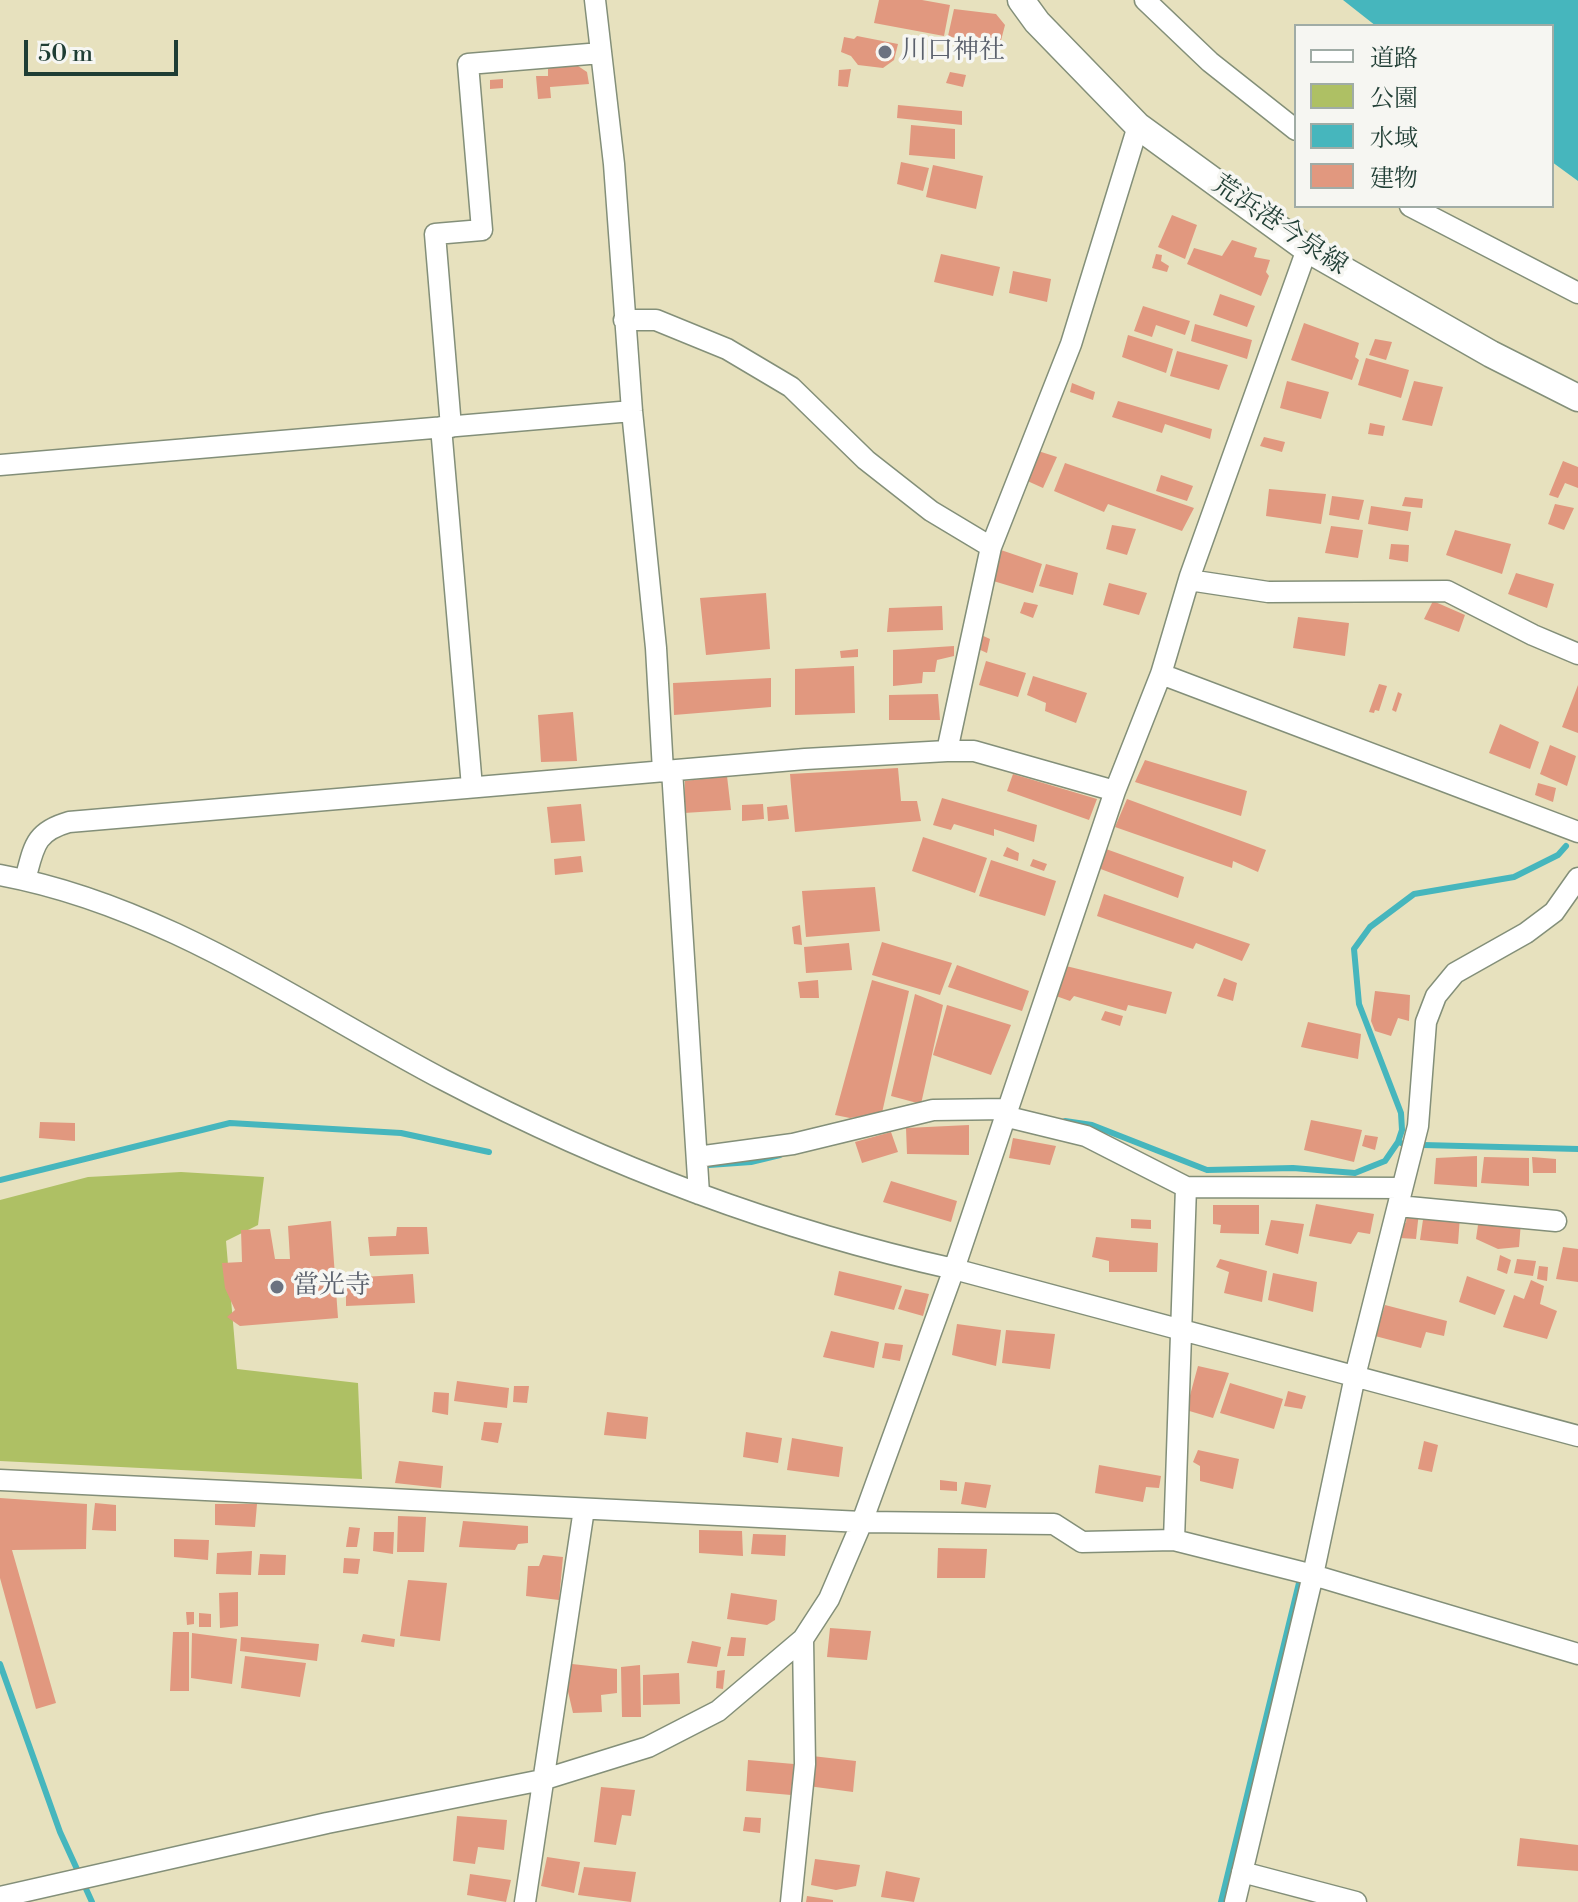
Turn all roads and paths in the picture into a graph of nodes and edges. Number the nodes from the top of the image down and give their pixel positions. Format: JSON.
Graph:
{"nodes":[{"id":1,"x":595,"y":0,"type":"edge"},
{"id":2,"x":1021,"y":0,"type":"edge"},
{"id":3,"x":1145,"y":0,"type":"edge"},
{"id":4,"x":601,"y":53,"type":"junction"},
{"id":5,"x":1138,"y":126,"type":"junction"},
{"id":6,"x":1294,"y":128,"type":"edge"},
{"id":7,"x":1414,"y":208,"type":"edge"},
{"id":8,"x":1307,"y":249,"type":"junction"},
{"id":9,"x":1578,"y":293,"type":"edge"},
{"id":10,"x":624,"y":320,"type":"junction"},
{"id":11,"x":1578,"y":398,"type":"edge"},
{"id":12,"x":632,"y":411,"type":"junction"},
{"id":13,"x":446,"y":427,"type":"junction"},
{"id":14,"x":0,"y":465,"type":"edge"},
{"id":15,"x":991,"y":547,"type":"junction"},
{"id":16,"x":1189,"y":580,"type":"junction"},
{"id":17,"x":1578,"y":654,"type":"edge"},
{"id":18,"x":1161,"y":674,"type":"junction"},
{"id":19,"x":947,"y":751,"type":"junction"},
{"id":20,"x":667,"y":771,"type":"junction"},
{"id":21,"x":472,"y":787,"type":"junction"},
{"id":22,"x":1115,"y":791,"type":"junction"},
{"id":23,"x":1578,"y":832,"type":"edge"},
{"id":24,"x":0,"y":875,"type":"edge"},
{"id":25,"x":1578,"y":878,"type":"edge"},
{"id":26,"x":25,"y":880,"type":"junction"},
{"id":27,"x":1005,"y":1112,"type":"junction"},
{"id":28,"x":705,"y":1156,"type":"junction"},
{"id":29,"x":1186,"y":1187,"type":"junction"},
{"id":30,"x":699,"y":1194,"type":"junction"},
{"id":31,"x":1400,"y":1197,"type":"junction"},
{"id":32,"x":1556,"y":1221,"type":"dead end"},
{"id":33,"x":954,"y":1269,"type":"junction"},
{"id":34,"x":1182,"y":1331,"type":"junction"},
{"id":35,"x":1355,"y":1376,"type":"junction"},
{"id":36,"x":1578,"y":1436,"type":"edge"},
{"id":37,"x":0,"y":1480,"type":"edge"},
{"id":38,"x":584,"y":1509,"type":"junction"},
{"id":39,"x":862,"y":1522,"type":"junction"},
{"id":40,"x":1174,"y":1540,"type":"junction"},
{"id":41,"x":1313,"y":1575,"type":"junction"},
{"id":42,"x":803,"y":1639,"type":"junction"},
{"id":43,"x":1578,"y":1654,"type":"edge"},
{"id":44,"x":542,"y":1780,"type":"junction"},
{"id":45,"x":1242,"y":1872,"type":"junction"},
{"id":46,"x":0,"y":1897,"type":"edge"},
{"id":47,"x":525,"y":1902,"type":"edge"},
{"id":48,"x":791,"y":1902,"type":"edge"},
{"id":49,"x":1235,"y":1902,"type":"edge"},
{"id":50,"x":1356,"y":1902,"type":"edge"}],
"edges":[{"from":1,"to":4,"type":"street"},
{"from":2,"to":5,"type":"main road","name":"荒浜港今泉線"},
{"from":3,"to":6,"type":"street"},
{"from":4,"to":10,"type":"street"},
{"from":4,"to":13,"type":"street"},
{"from":5,"to":8,"type":"main road","name":"荒浜港今泉線"},
{"from":5,"to":15,"type":"street"},
{"from":7,"to":9,"type":"street"},
{"from":8,"to":11,"type":"main road","name":"荒浜港今泉線"},
{"from":8,"to":16,"type":"street"},
{"from":10,"to":12,"type":"street"},
{"from":10,"to":15,"type":"street"},
{"from":12,"to":13,"type":"street"},
{"from":12,"to":20,"type":"street"},
{"from":13,"to":14,"type":"street"},
{"from":13,"to":21,"type":"street"},
{"from":15,"to":19,"type":"street"},
{"from":16,"to":17,"type":"street"},
{"from":16,"to":18,"type":"street"},
{"from":18,"to":22,"type":"street"},
{"from":18,"to":23,"type":"street"},
{"from":19,"to":20,"type":"street"},
{"from":19,"to":22,"type":"street"},
{"from":20,"to":21,"type":"street"},
{"from":20,"to":28,"type":"street"},
{"from":21,"to":26,"type":"street"},
{"from":22,"to":27,"type":"street"},
{"from":24,"to":26,"type":"street"},
{"from":25,"to":31,"type":"street"},
{"from":26,"to":30,"type":"street"},
{"from":27,"to":28,"type":"street"},
{"from":27,"to":29,"type":"street"},
{"from":27,"to":33,"type":"street"},
{"from":28,"to":30,"type":"street"},
{"from":29,"to":31,"type":"street"},
{"from":29,"to":34,"type":"street"},
{"from":30,"to":33,"type":"street"},
{"from":31,"to":32,"type":"street"},
{"from":31,"to":35,"type":"street"},
{"from":33,"to":34,"type":"street"},
{"from":33,"to":39,"type":"street"},
{"from":34,"to":35,"type":"street"},
{"from":34,"to":40,"type":"street"},
{"from":35,"to":36,"type":"street"},
{"from":35,"to":41,"type":"street"},
{"from":37,"to":38,"type":"street"},
{"from":38,"to":39,"type":"street"},
{"from":38,"to":44,"type":"street"},
{"from":39,"to":40,"type":"street"},
{"from":39,"to":42,"type":"street"},
{"from":40,"to":41,"type":"street"},
{"from":41,"to":43,"type":"street"},
{"from":41,"to":45,"type":"street"},
{"from":42,"to":44,"type":"street"},
{"from":42,"to":48,"type":"street"},
{"from":44,"to":46,"type":"street"},
{"from":44,"to":47,"type":"street"},
{"from":45,"to":49,"type":"street"},
{"from":45,"to":50,"type":"street"}]}
